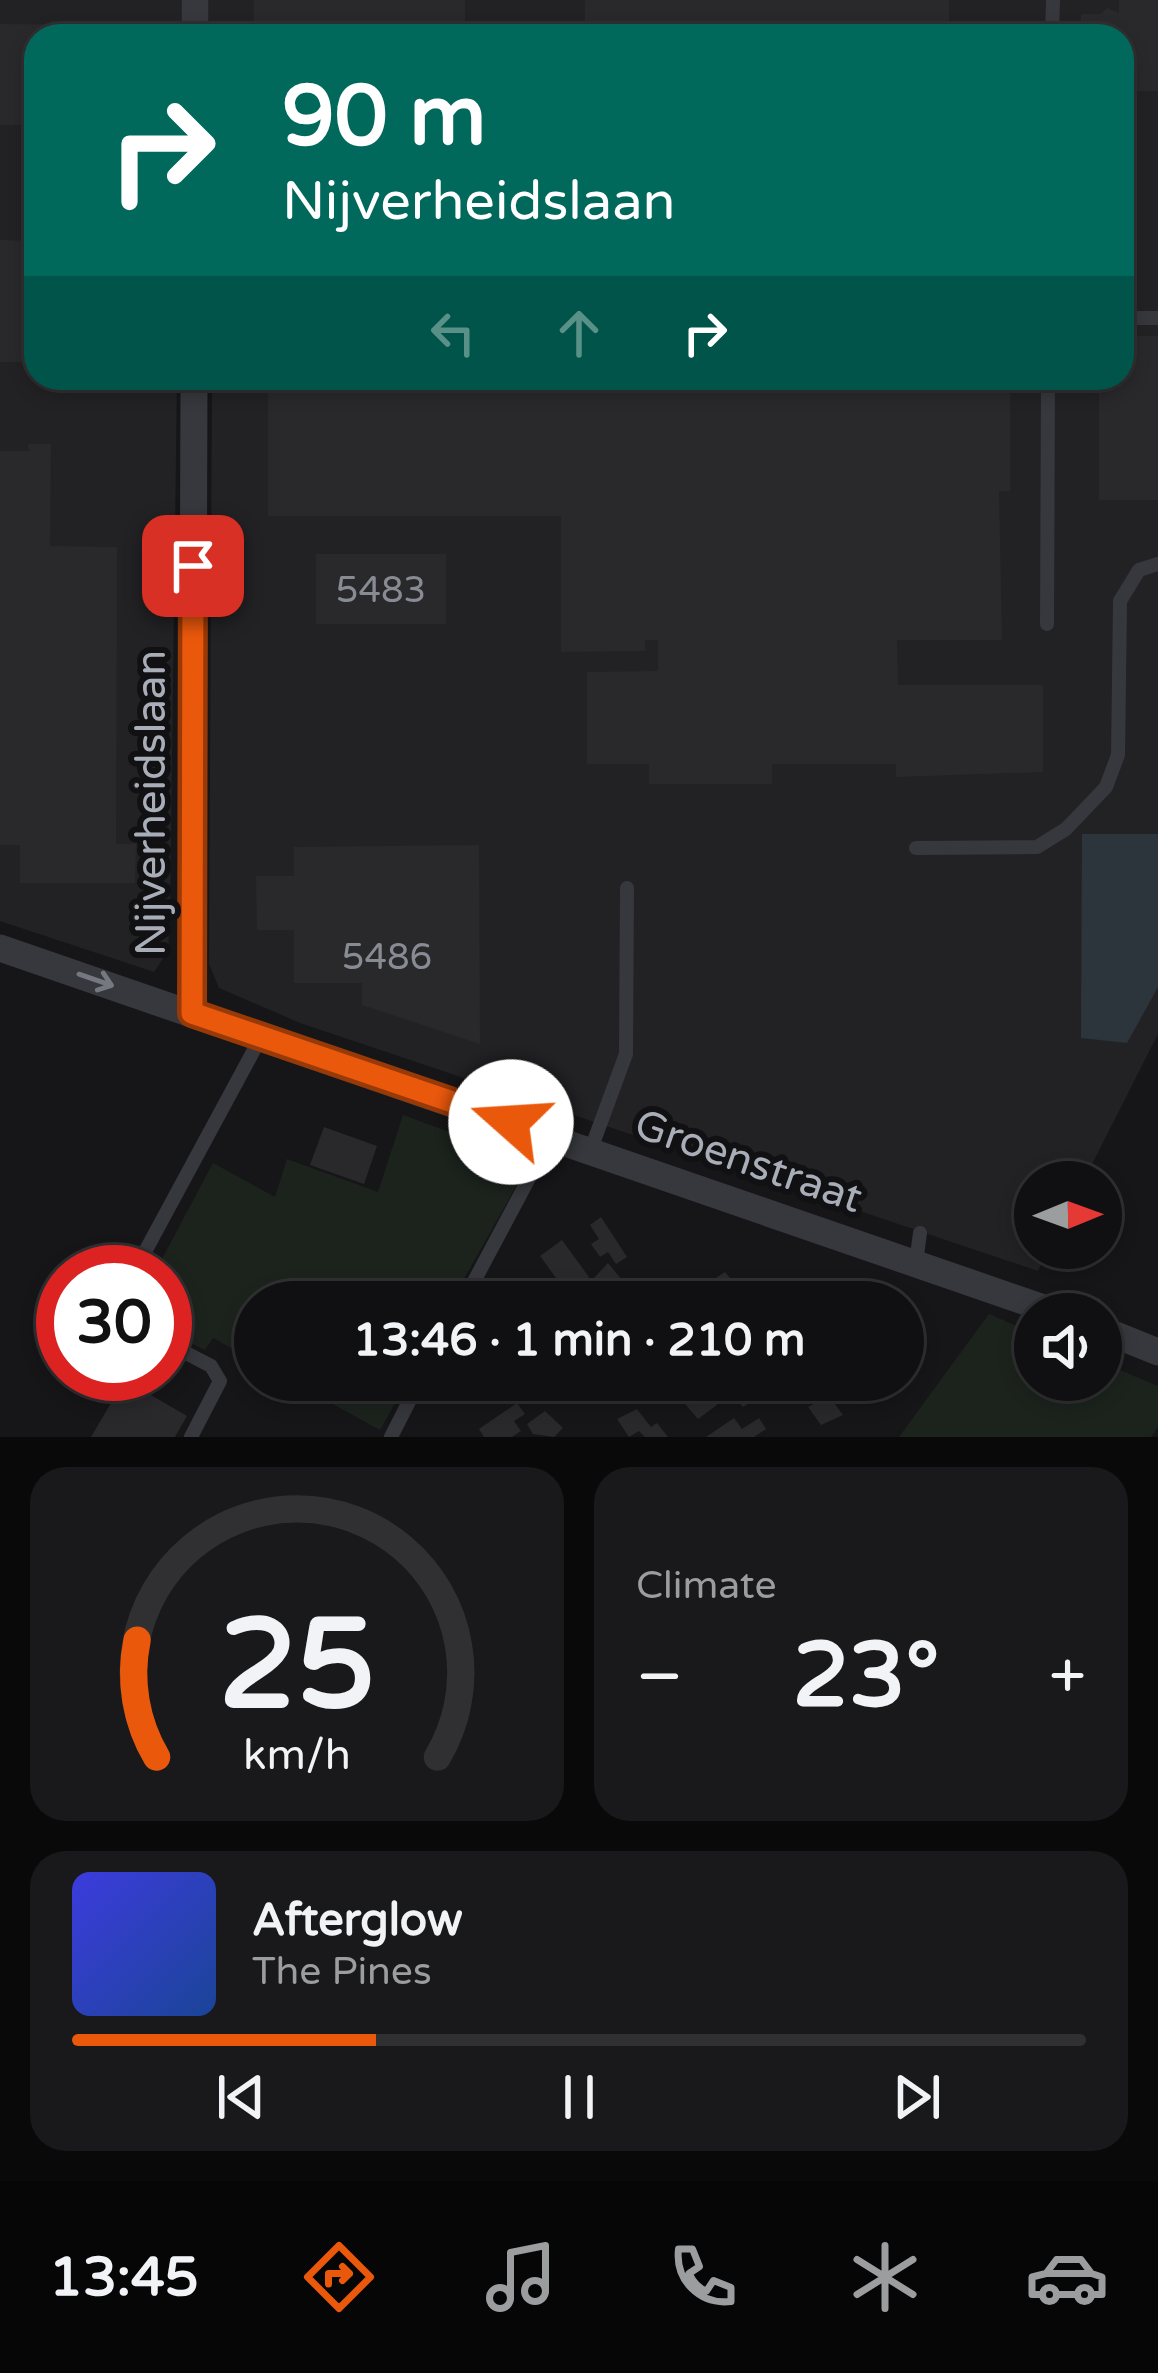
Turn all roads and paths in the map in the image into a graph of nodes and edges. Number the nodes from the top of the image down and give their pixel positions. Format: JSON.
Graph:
{"nodes":[{"id":1,"x":194,"y":390,"type":"edge"},
{"id":2,"x":1048,"y":390,"type":"edge"},
{"id":3,"x":1158,"y":564,"type":"edge"},
{"id":4,"x":1047,"y":624,"type":"dead end"},
{"id":5,"x":916,"y":848,"type":"dead end"},
{"id":6,"x":627,"y":887,"type":"dead end"},
{"id":7,"x":0,"y":948,"type":"edge"},
{"id":8,"x":192,"y":1013,"type":"junction"},
{"id":9,"x":261,"y":1037,"type":"junction"},
{"id":10,"x":552,"y":1136,"type":"junction"},
{"id":11,"x":591,"y":1149,"type":"junction"},
{"id":12,"x":920,"y":1233,"type":"dead end"},
{"id":13,"x":149,"y":1245,"type":"edge"},
{"id":14,"x":916,"y":1263,"type":"junction"},
{"id":15,"x":474,"y":1281,"type":"edge"},
{"id":16,"x":1014,"y":1297,"type":"edge"},
{"id":17,"x":1122,"y":1337,"type":"edge"},
{"id":18,"x":1158,"y":1352,"type":"edge"},
{"id":19,"x":192,"y":1356,"type":"edge"},
{"id":20,"x":409,"y":1401,"type":"edge"},
{"id":21,"x":190,"y":1437,"type":"edge"},
{"id":22,"x":391,"y":1437,"type":"edge"}],
"edges":[{"from":1,"to":8,"type":"street","name":"Nijverheidslaan"},
{"from":2,"to":4,"type":"lane"},
{"from":3,"to":5,"type":"lane"},
{"from":6,"to":11,"type":"lane"},
{"from":7,"to":8,"type":"street","name":"Groenstraat","one_way":true},
{"from":8,"to":9,"type":"street","name":"Groenstraat"},
{"from":9,"to":10,"type":"street","name":"Groenstraat"},
{"from":9,"to":13,"type":"lane"},
{"from":10,"to":11,"type":"street","name":"Groenstraat"},
{"from":10,"to":15,"type":"lane"},
{"from":11,"to":14,"type":"street","name":"Groenstraat"},
{"from":12,"to":14,"type":"lane"},
{"from":14,"to":16,"type":"street","name":"Groenstraat"},
{"from":17,"to":18,"type":"street"},
{"from":19,"to":21,"type":"lane"},
{"from":20,"to":22,"type":"lane"}]}
